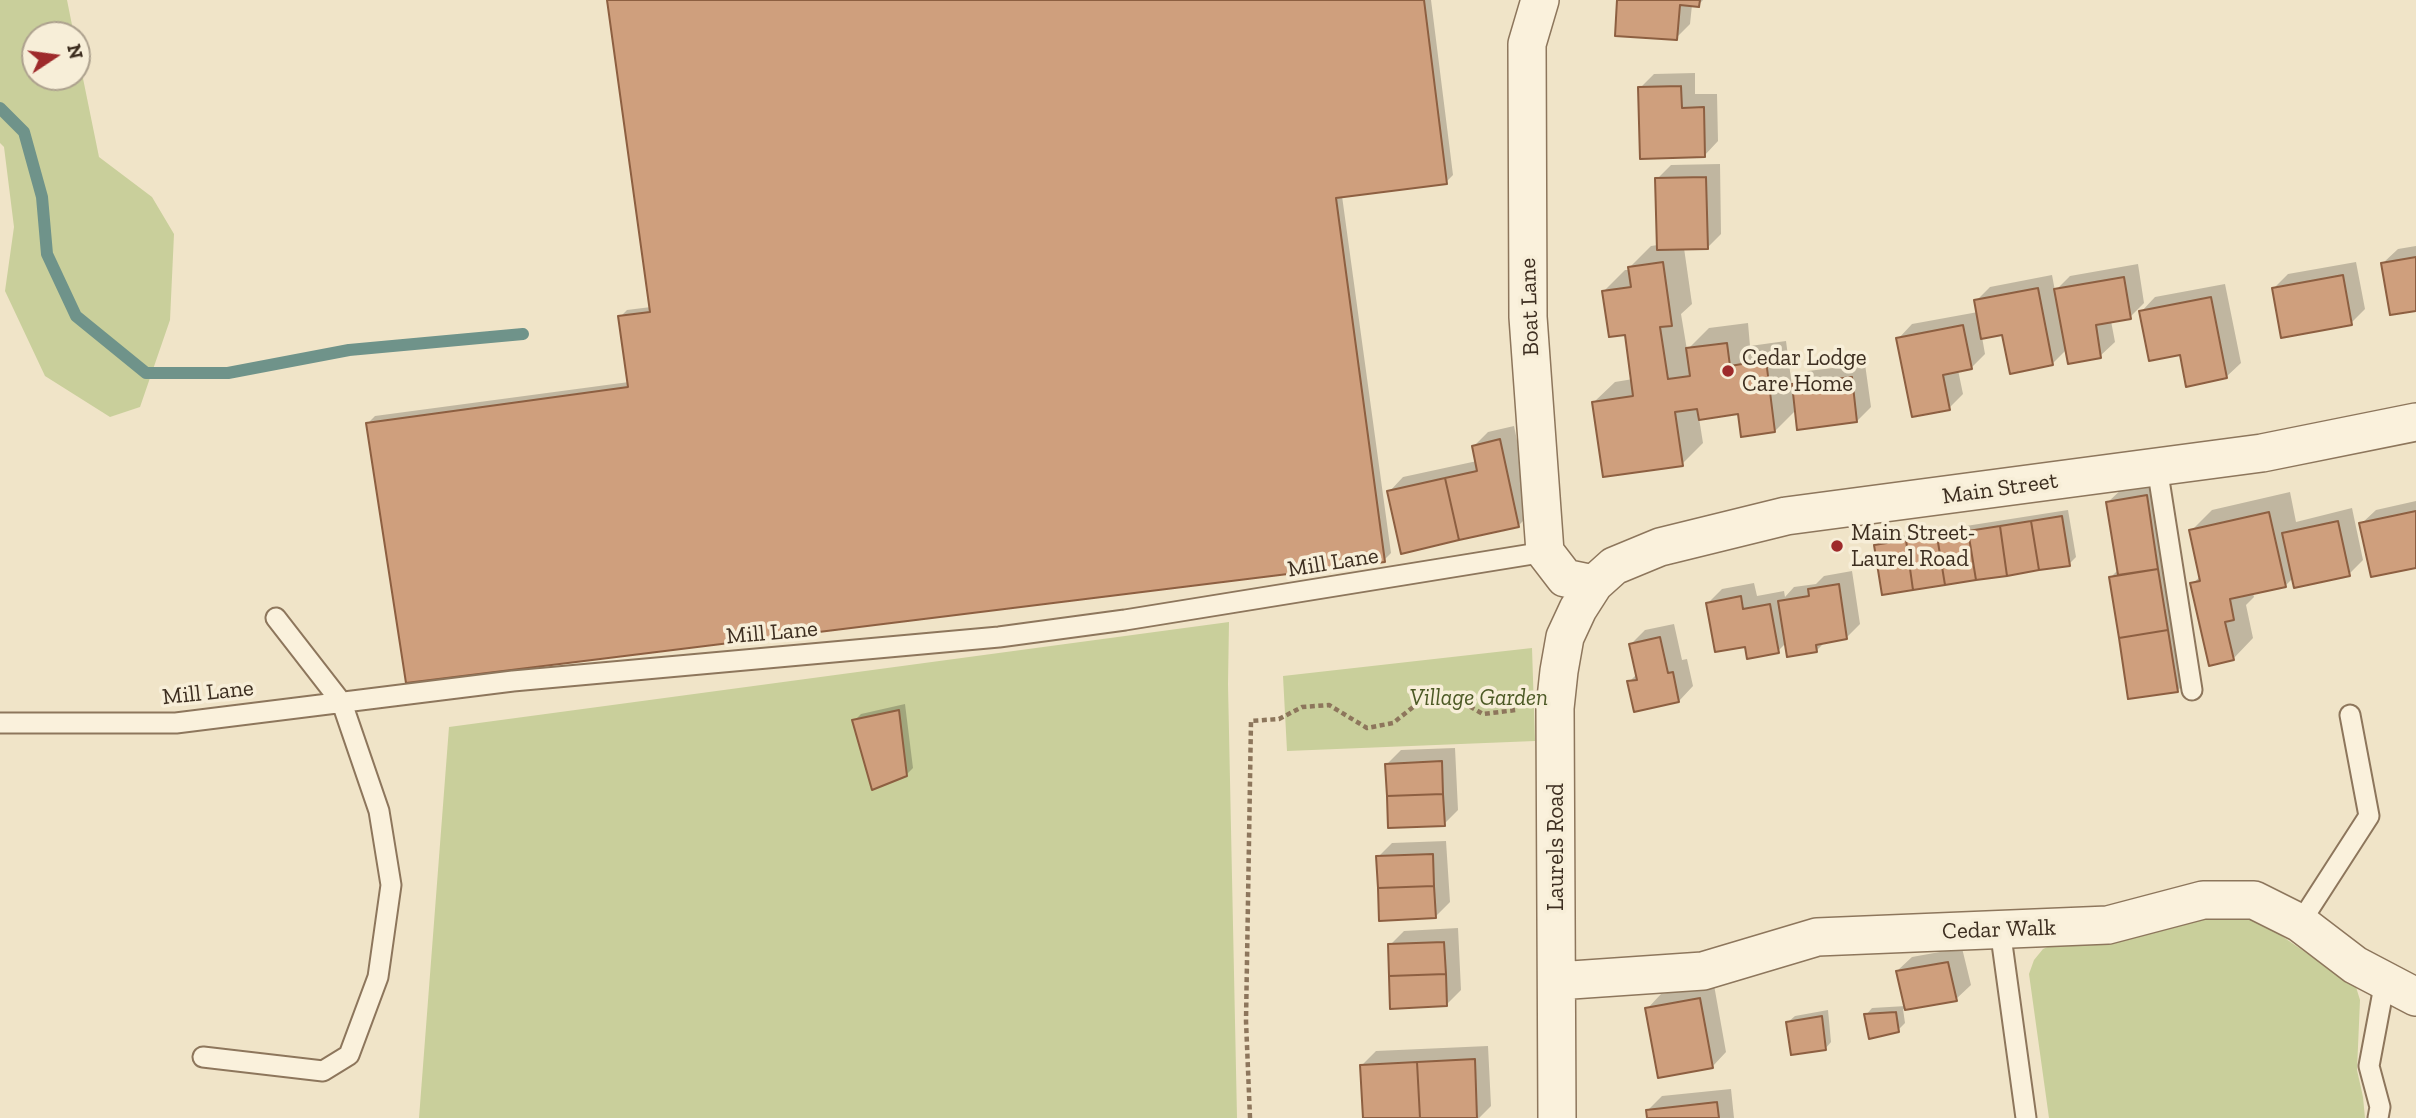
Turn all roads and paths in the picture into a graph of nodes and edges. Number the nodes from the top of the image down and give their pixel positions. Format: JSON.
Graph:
{"nodes":[{"id":1,"x":1540,"y":0,"type":"edge"},
{"id":2,"x":2416,"y":422,"type":"edge"},
{"id":3,"x":2157,"y":467,"type":"junction"},
{"id":4,"x":1545,"y":552,"type":"junction"},
{"id":5,"x":1594,"y":584,"type":"junction"},
{"id":6,"x":276,"y":618,"type":"dead end"},
{"id":7,"x":2192,"y":690,"type":"dead end"},
{"id":8,"x":342,"y":703,"type":"junction"},
{"id":9,"x":1555,"y":708,"type":"junction"},
{"id":10,"x":2350,"y":715,"type":"dead end"},
{"id":11,"x":0,"y":723,"type":"edge"},
{"id":12,"x":2300,"y":923,"type":"junction"},
{"id":13,"x":2000,"y":929,"type":"junction"},
{"id":14,"x":1557,"y":981,"type":"junction"},
{"id":15,"x":2400,"y":989,"type":"edge"},
{"id":16,"x":203,"y":1057,"type":"dead end"},
{"id":17,"x":1250,"y":1118,"type":"edge"},
{"id":18,"x":1557,"y":1118,"type":"edge"},
{"id":19,"x":2026,"y":1118,"type":"edge"},
{"id":20,"x":2378,"y":1118,"type":"edge"}],
"edges":[{"from":1,"to":4,"type":"street","name":"Boat Lane"},
{"from":2,"to":3,"type":"street","name":"Main Street"},
{"from":3,"to":5,"type":"street","name":"Main Street"},
{"from":3,"to":7,"type":"lane"},
{"from":4,"to":5,"type":"street"},
{"from":4,"to":8,"type":"lane","name":"Mill Lane"},
{"from":5,"to":9,"type":"street","name":"Laurels Road"},
{"from":6,"to":8,"type":"lane"},
{"from":8,"to":11,"type":"lane","name":"Mill Lane"},
{"from":8,"to":16,"type":"lane"},
{"from":9,"to":14,"type":"street","name":"Laurels Road"},
{"from":9,"to":17,"type":"path"},
{"from":10,"to":12,"type":"lane"},
{"from":12,"to":13,"type":"street","name":"Cedar Walk"},
{"from":12,"to":15,"type":"street","name":"Cedar Walk"},
{"from":13,"to":14,"type":"street","name":"Cedar Walk"},
{"from":13,"to":19,"type":"lane"},
{"from":14,"to":18,"type":"street","name":"Laurels Road"},
{"from":15,"to":20,"type":"lane"}]}
